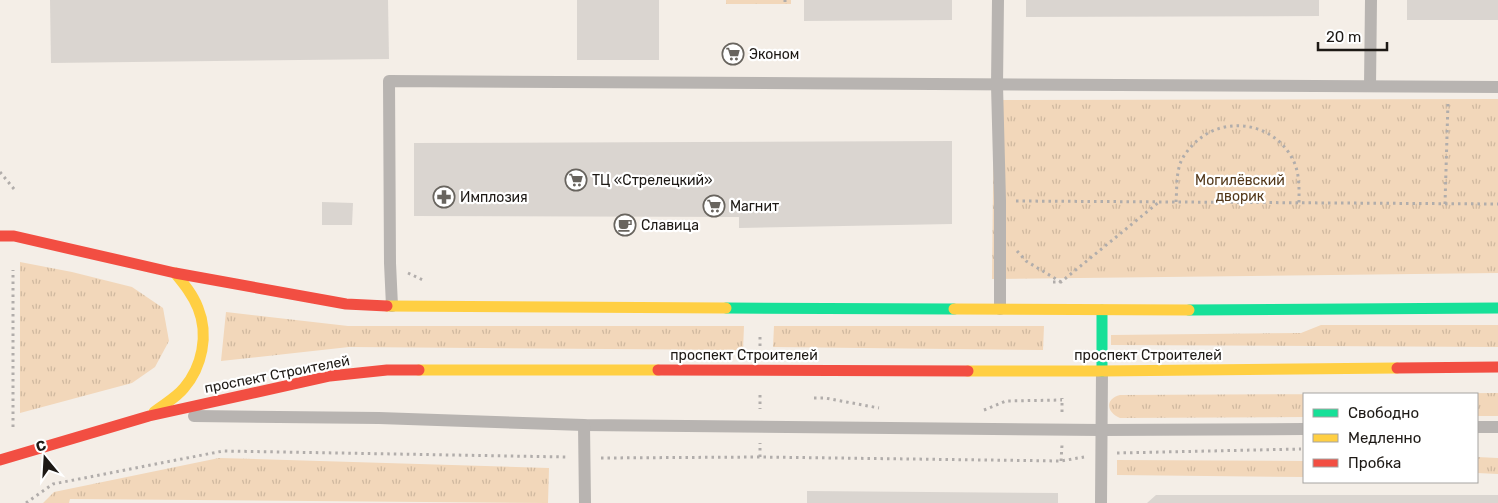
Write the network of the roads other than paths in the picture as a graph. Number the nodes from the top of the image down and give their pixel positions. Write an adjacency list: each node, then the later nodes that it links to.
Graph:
1 (998, 0): 3 (lane)
2 (1372, 0): 4 (lane)
3 (997, 84): 4 (lane); 10 (lane); 12 (lane)
4 (1370, 86): 5 (lane)
5 (1498, 87)
6 (0, 226): 8 (main road)
7 (0, 236): 8 (main road)
8 (14, 236): 9 (main road)
9 (175, 273): 10 (main road); 16 (main road)
10 (392, 306): 12 (main road)
11 (1498, 308): 13 (main road)
12 (1000, 309): 13 (main road)
13 (1102, 310): 15 (main road)
14 (1498, 367): 15 (main road, проспект Строителей)
15 (1102, 371): 16 (main road, проспект Строителей); 21 (lane)
16 (149, 416): 17 (lane); 22 (main road, проспект Строителей)
17 (584, 425): 21 (lane); 23 (lane)
18 (1498, 427): 19 (lane)
19 (1478, 428)
20 (1303, 429): 21 (lane)
21 (1101, 430): 24 (lane)
22 (0, 460)
23 (585, 503)
24 (1101, 503)

